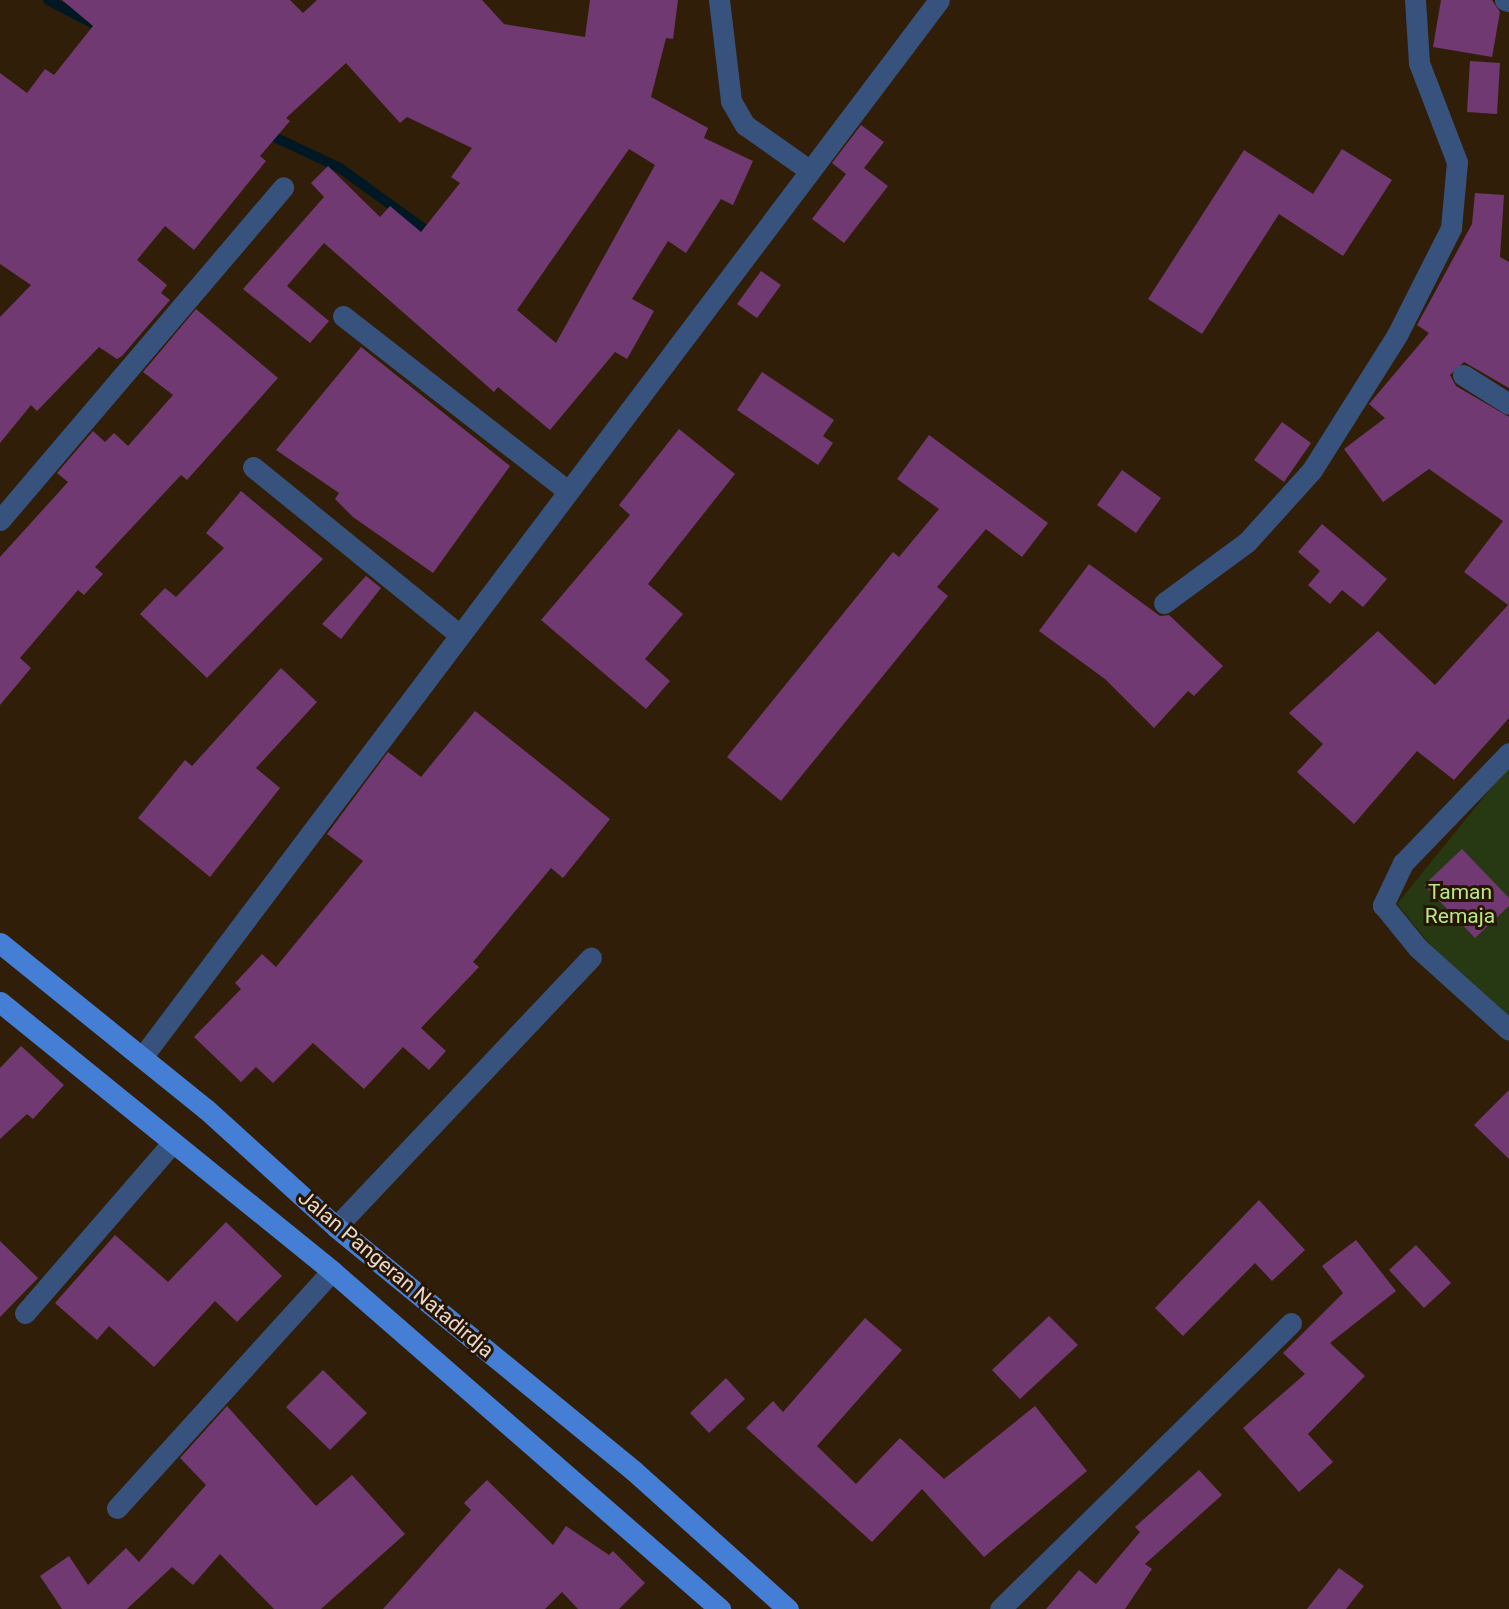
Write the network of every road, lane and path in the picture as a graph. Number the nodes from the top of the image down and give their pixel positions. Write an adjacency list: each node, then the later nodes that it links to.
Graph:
1 (719, 0): 4 (street)
2 (939, 0): 4 (street)
3 (1415, 0): 12 (street)
4 (809, 170): 10 (street)
5 (283, 187): 11 (street)
6 (343, 316): 10 (street)
7 (1463, 375): 8 (street)
8 (1509, 404)
9 (253, 467): 13 (street)
10 (568, 491): 13 (street)
11 (0, 520)
12 (1164, 603)
13 (460, 635): 19 (street)
14 (1509, 754): 18 (street)
15 (0, 943): 19 (main road, Jalan Pangeran Natadirdja)
16 (591, 957): 21 (street)
17 (0, 1002): 20 (main road, Jalan Pangeran Natadirdja)
18 (1509, 1030)
19 (142, 1056): 21 (main road, Jalan Pangeran Natadirdja)
20 (173, 1142): 22 (main road, Jalan Pangeran Natadirdja); 23 (street)
21 (336, 1227): 27 (main road, Jalan Pangeran Natadirdja)
22 (332, 1271): 25 (street); 26 (main road, Jalan Pangeran Natadirdja)
23 (25, 1313)
24 (1292, 1323): 28 (street)
25 (117, 1508)
26 (720, 1609)
27 (788, 1609)
28 (1000, 1609)

